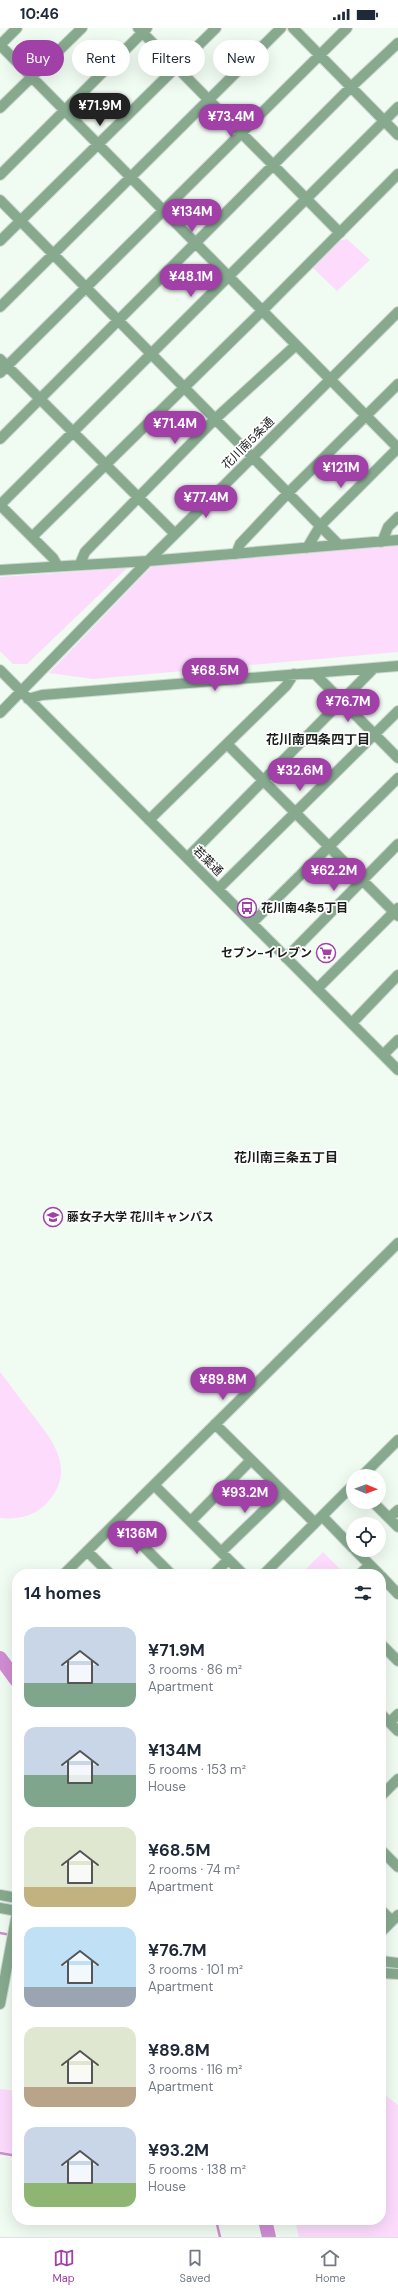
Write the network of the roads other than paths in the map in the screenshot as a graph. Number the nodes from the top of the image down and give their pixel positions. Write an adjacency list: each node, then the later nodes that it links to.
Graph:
1 (17, 28): 11 (street)
2 (82, 28): 15 (street)
3 (216, 28): 9 (street)
4 (281, 28): 17 (street)
5 (293, 28): 12 (street)
6 (347, 28): 12 (street)
7 (143, 30): 8 (street); 20 (street)
8 (152, 40)
9 (204, 40)
10 (398, 44): 16 (street)
11 (0, 45): 15 (street)
12 (319, 54): 16 (street); 22 (street)
13 (167, 76): 24 (street)
14 (185, 76): 17 (street)
15 (31, 77): 19 (street); 20 (street)
16 (351, 87): 21 (street); 25 (street)
17 (210, 100): 22 (street); 28 (street)
18 (398, 107): 21 (street)
19 (0, 108)
20 (64, 111): 24 (street); 27 (street)
21 (384, 120): 23 (street); 29 (street)
22 (243, 134): 25 (street); 31 (street)
23 (398, 135)
24 (98, 145): 28 (street); 32 (street)
25 (274, 166): 29 (street); 35 (street)
26 (398, 174): 33 (street)
27 (0, 175)
28 (130, 178): 31 (street); 36 (street)
29 (307, 199): 33 (street); 37 (street)
30 (0, 200): 32 (street)
31 (163, 211): 35 (street); 38 (street)
32 (20, 221): 34 (street); 36 (street)
33 (340, 233): 40 (street)
34 (0, 241)
35 (196, 244): 37 (street); 42 (street)
36 (53, 254): 38 (street); 39 (street)
37 (228, 277): 40 (street); 44 (street)
38 (86, 287): 42 (street); 45 (street)
39 (0, 307)
40 (262, 311): 43 (street); 48 (street)
41 (398, 312): 46 (street, 花川南5条通)
42 (118, 320): 44 (street); 49 (street)
43 (296, 345): 46 (street); 51 (street)
44 (151, 353): 48 (street); 52 (street)
45 (2, 366): 49 (street)
46 (330, 380): 50 (street); 55 (street, 花川南5条通)
47 (398, 384): 50 (street)
48 (184, 387): 51 (street); 56 (street)
49 (40, 399): 52 (street); 53 (street)
50 (365, 415): 54 (street); 57 (street)
51 (216, 419): 55 (street); 58 (street)
52 (73, 432): 56 (street); 59 (street)
53 (0, 439)
54 (398, 448): 61 (street)
55 (253, 457): 57 (street); 62 (street, 花川南5条通)
56 (106, 465): 58 (street); 63 (street)
57 (288, 493): 61 (street); 68 (street)
58 (138, 498): 62 (street); 70 (street)
59 (0, 505): 63 (street)
60 (398, 517): 65 (street)
61 (320, 526): 66 (street); 67 (street)
62 (175, 534): 69 (street, 花川南5条通)
63 (32, 537): 71 (street)
64 (398, 540): 65 (street)
65 (382, 542): 66 (street)
66 (339, 545): 67 (street)
67 (307, 548): 68 (street)
68 (236, 554): 69 (street)
69 (148, 561): 70 (street); 78 (street, 花川南5条通)
70 (80, 564): 71 (street)
71 (57, 565): 72 (street)
72 (0, 570)
73 (398, 666): 74 (street)
74 (374, 668): 76 (street); 79 (street)
75 (0, 670): 78 (street, 若葉通)
76 (314, 673): 77 (street); 79 (street)
77 (294, 674): 78 (street); 83 (street)
78 (25, 695): 81 (street, 花川南5条通); 88 (street, 若葉通)
79 (341, 701): 82 (street); 86 (street)
80 (398, 711): 82 (street)
81 (0, 713)
82 (374, 734): 84 (street); 87 (street)
83 (227, 744): 86 (street); 88 (street)
84 (398, 758)
85 (398, 778): 90 (street)
86 (262, 779): 87 (street); 91 (street)
87 (295, 812): 90 (street); 93 (street)
88 (149, 820): 91 (street, 若葉通)
89 (398, 844): 92 (street)
90 (330, 847): 92 (street); 95 (street)
91 (187, 858): 93 (street, 若葉通)
92 (362, 879): 94 (street); 96 (street)
93 (218, 889): 95 (street, 若葉通)
94 (397, 912): 98 (street)
95 (252, 923): 96 (street, 若葉通)
96 (286, 958): 98 (street, 若葉通)
97 (398, 975): 99 (street)
98 (317, 989): 99 (street, 若葉通)
99 (352, 1023): 101 (street, 若葉通)
100 (398, 1040): 101 (street)
101 (383, 1055): 102 (street, 若葉通)
102 (398, 1070)
103 (396, 1248): 104 (street)
104 (215, 1424): 106 (street); 108 (street)
105 (398, 1440): 107 (street)
106 (251, 1460): 109 (street); 116 (street)
107 (369, 1469)
108 (154, 1485): 115 (street); 116 (street)
109 (283, 1492): 114 (street); 120 (street)
110 (346, 1492): 114 (street)
111 (380, 1509): 113 (street)
112 (398, 1510): 113 (street)
113 (389, 1518): 117 (street)
114 (318, 1520): 118 (street); 128 (street)
115 (118, 1521): 119 (street); 125 (street)
116 (190, 1521): 120 (street)
117 (398, 1527)
118 (346, 1543)
119 (87, 1551): 123 (street); 124 (street)
120 (225, 1556): 126 (street); 127 (street)
121 (362, 1557): 122 (street)
122 (370, 1565): 129 (street); 130 (street)
123 (69, 1569)
124 (105, 1569)
125 (166, 1569)
126 (217, 1569)
127 (238, 1569)
128 (269, 1569)
129 (366, 1569)
130 (374, 1569)
131 (394, 1583): 132 (street)
132 (398, 1594)
133 (386, 1649): 134 (street)
134 (398, 1661)
135 (398, 1714): 137 (street)
136 (386, 1718): 137 (street)
137 (390, 1722): 138 (street)
138 (398, 1731)
139 (398, 1778): 140 (street)
140 (386, 1787)
141 (386, 1855): 142 (street)
142 (398, 1867)
143 (0, 1895): 144 (street)
144 (12, 1897)
145 (0, 1908): 146 (street)
146 (12, 1911)
147 (386, 1913): 148 (street)
148 (395, 1918): 149 (street)
149 (386, 1927)
150 (12, 1940): 155 (street)
151 (386, 1962): 152 (street)
152 (398, 1963)
153 (386, 1973): 154 (street)
154 (398, 1974)
155 (0, 2004)

